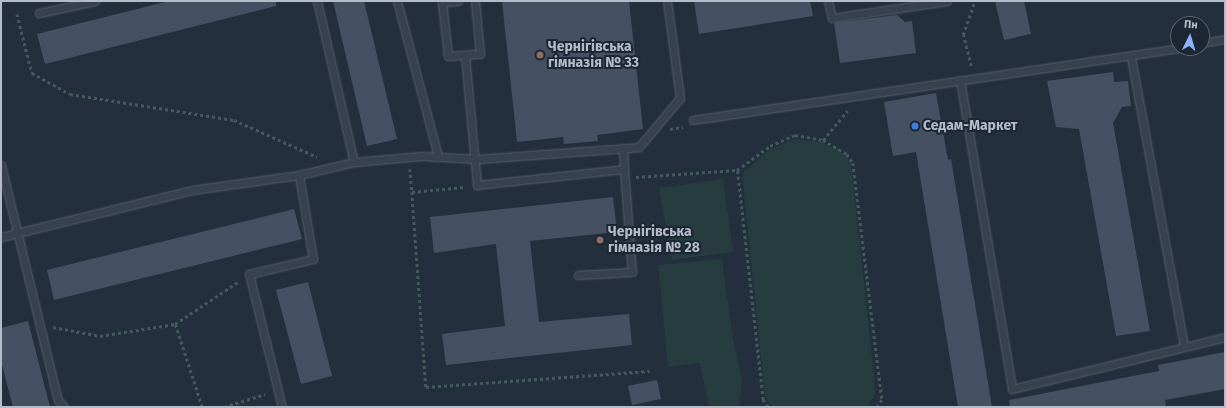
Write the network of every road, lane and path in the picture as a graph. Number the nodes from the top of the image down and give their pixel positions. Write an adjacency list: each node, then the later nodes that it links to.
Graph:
1 (95, 1): 12 (lane)
2 (317, 1): 28 (lane)
3 (397, 1): 25 (lane)
4 (435, 1): 11 (lane)
5 (458, 1): 11 (lane)
6 (475, 1): 17 (lane)
7 (667, 1): 24 (lane)
8 (828, 1): 9 (lane)
9 (947, 1)
10 (975, 1): 19 (path)
11 (443, 7): 17 (lane)
12 (39, 13)
13 (17, 14): 30 (path)
14 (1225, 39): 15 (lane)
15 (1210, 42)
16 (1170, 50): 18 (lane)
17 (465, 55): 27 (lane)
18 (1131, 57): 19 (lane); 44 (lane)
19 (973, 78): 20 (lane)
20 (960, 80): 22 (lane); 44 (lane)
21 (850, 106): 23 (path)
22 (693, 120)
23 (823, 140): 32 (path); 52 (path)
24 (623, 148): 27 (lane); 31 (lane)
25 (438, 156): 26 (lane); 27 (lane)
26 (408, 157): 28 (lane); 36 (path)
27 (476, 158): 35 (lane)
28 (354, 162): 30 (lane)
29 (1, 165): 37 (lane)
30 (338, 166): 33 (lane)
31 (624, 169): 34 (lane); 35 (lane)
32 (737, 170): 34 (path); 51 (path)
33 (299, 175): 37 (lane); 39 (lane)
34 (624, 178): 40 (lane)
35 (477, 186): 36 (path)
36 (412, 192): 45 (path)
37 (16, 233): 38 (lane); 41 (lane)
38 (1, 236)
39 (249, 274): 42 (path); 46 (lane)
40 (578, 275)
41 (39, 324): 42 (path); 47 (lane)
42 (174, 324): 48 (path)
43 (1225, 337): 44 (lane)
44 (1184, 345)
45 (649, 371)
46 (278, 390): 49 (path); 50 (lane)
47 (64, 407)
48 (202, 407)
49 (224, 407)
50 (282, 407)
51 (768, 407)
52 (878, 407)

